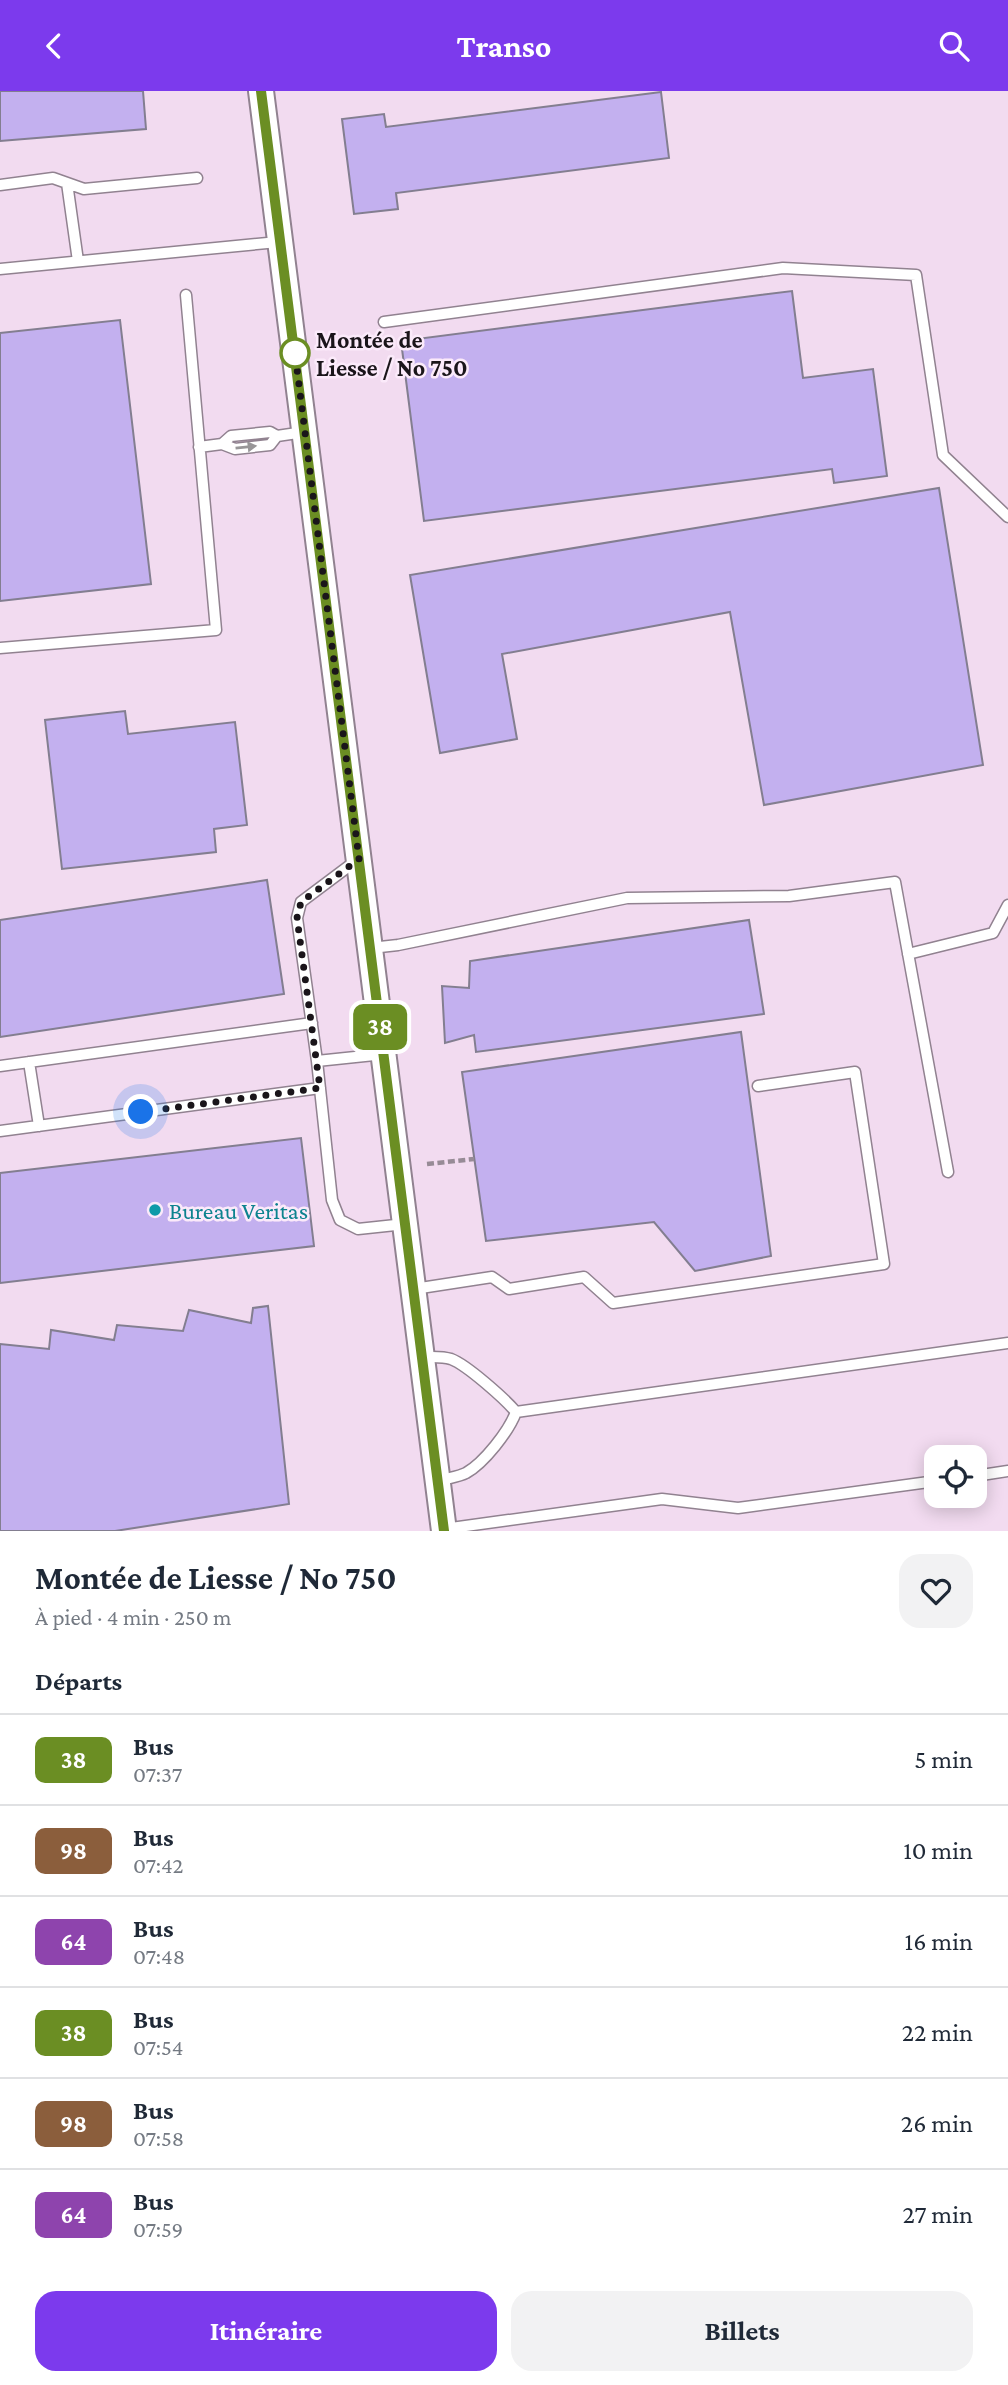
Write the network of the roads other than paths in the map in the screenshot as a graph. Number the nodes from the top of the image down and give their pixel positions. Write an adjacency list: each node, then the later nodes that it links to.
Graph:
1 (261, 91): 5 (street)
2 (197, 179): 3 (lane)
3 (67, 183): 4 (lane); 6 (lane)
4 (0, 184)
5 (280, 241): 6 (lane); 10 (street)
6 (78, 261): 7 (lane)
7 (0, 269)
8 (186, 295): 11 (lane)
9 (384, 322): 12 (lane)
10 (304, 432): 11 (lane); 14 (street)
11 (199, 447): 13 (lane)
12 (1008, 517)
13 (0, 648)
14 (359, 859): 16 (street); 18 (lane)
15 (1008, 905): 17 (lane)
16 (370, 948): 17 (lane); 19 (street)
17 (908, 954): 27 (lane)
18 (312, 1023): 20 (lane); 21 (lane)
19 (384, 1054): 20 (lane); 28 (street)
20 (317, 1061): 24 (lane)
21 (29, 1062): 22 (lane); 25 (lane)
22 (0, 1066)
23 (758, 1086): 29 (lane)
24 (320, 1088): 25 (lane); 28 (lane)
25 (38, 1126): 26 (lane)
26 (0, 1131)
27 (948, 1172)
28 (405, 1224): 29 (street)
29 (413, 1289): 31 (street)
30 (1008, 1343): 32 (lane)
31 (423, 1357): 32 (lane); 35 (street)
32 (516, 1412): 35 (lane)
33 (1008, 1471): 34 (lane)
34 (987, 1474)
35 (438, 1481): 37 (street)
36 (924, 1483): 37 (lane)
37 (444, 1530)

